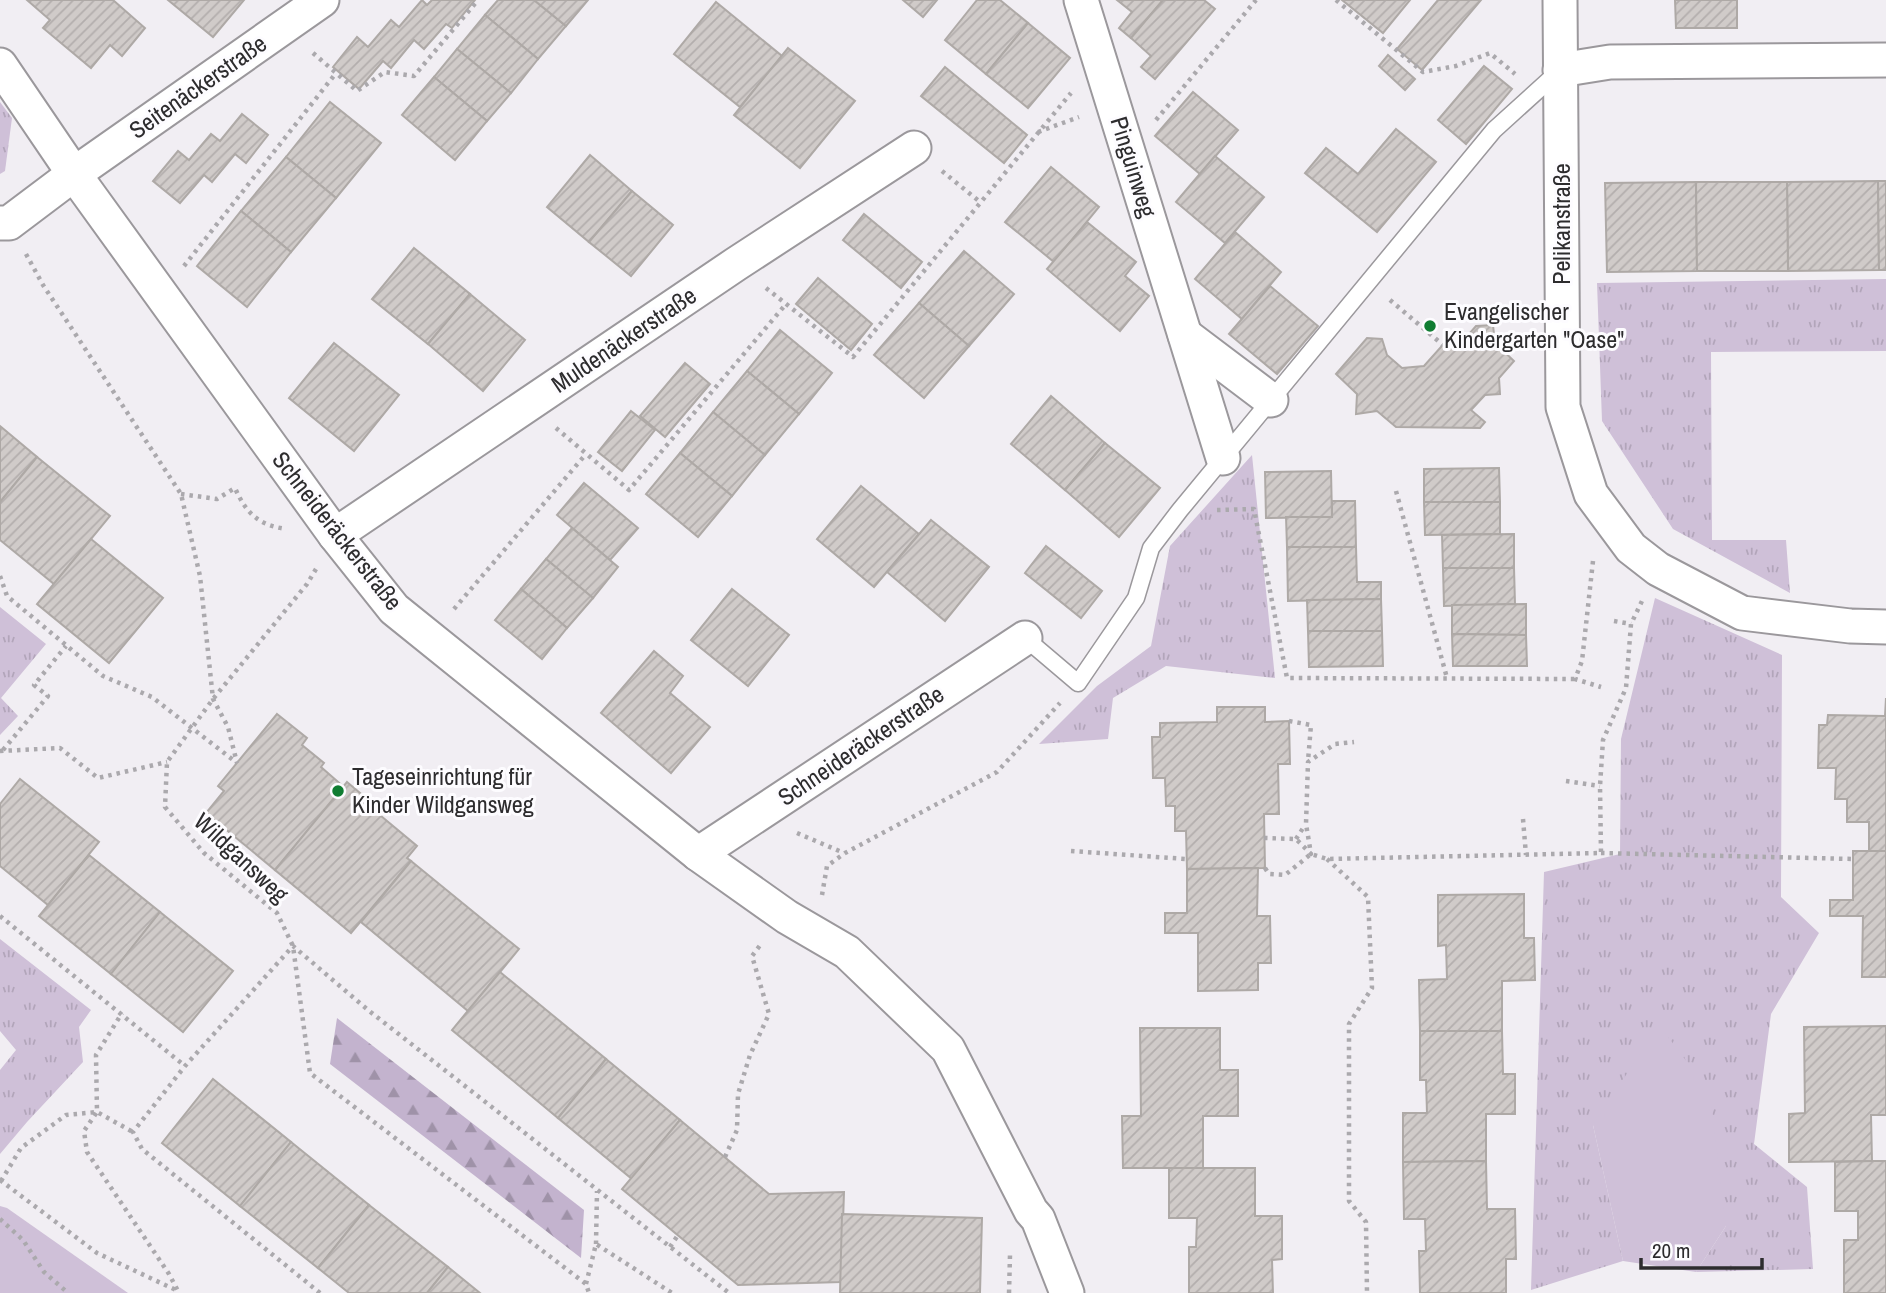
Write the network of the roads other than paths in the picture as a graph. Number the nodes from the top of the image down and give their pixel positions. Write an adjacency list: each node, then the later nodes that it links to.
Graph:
1 (322, 0): 8 (street, Seitenäckerstraße)
2 (1081, 0): 10 (street, Pinguinweg)
3 (1560, 0): 6 (street, Pelikanstraße)
4 (1886, 60): 6 (street)
5 (0, 65): 8 (street, Schneideräckerstraße)
6 (1560, 70): 11 (lane); 14 (street, Pelikanstraße)
7 (914, 148): 13 (street, Muldenäckerstraße)
8 (74, 174): 9 (street); 13 (street, Schneideräckerstraße)
9 (4, 223)
10 (1185, 335): 11 (street); 12 (street, Pinguinweg)
11 (1271, 400): 12 (lane)
12 (1223, 458): 15 (lane)
13 (335, 535): 16 (street, Schneideräckerstraße)
14 (1886, 627)
15 (1025, 638): 16 (street, Schneideräckerstraße)
16 (698, 854): 17 (street, Schneideräckerstraße)
17 (1067, 1293)

